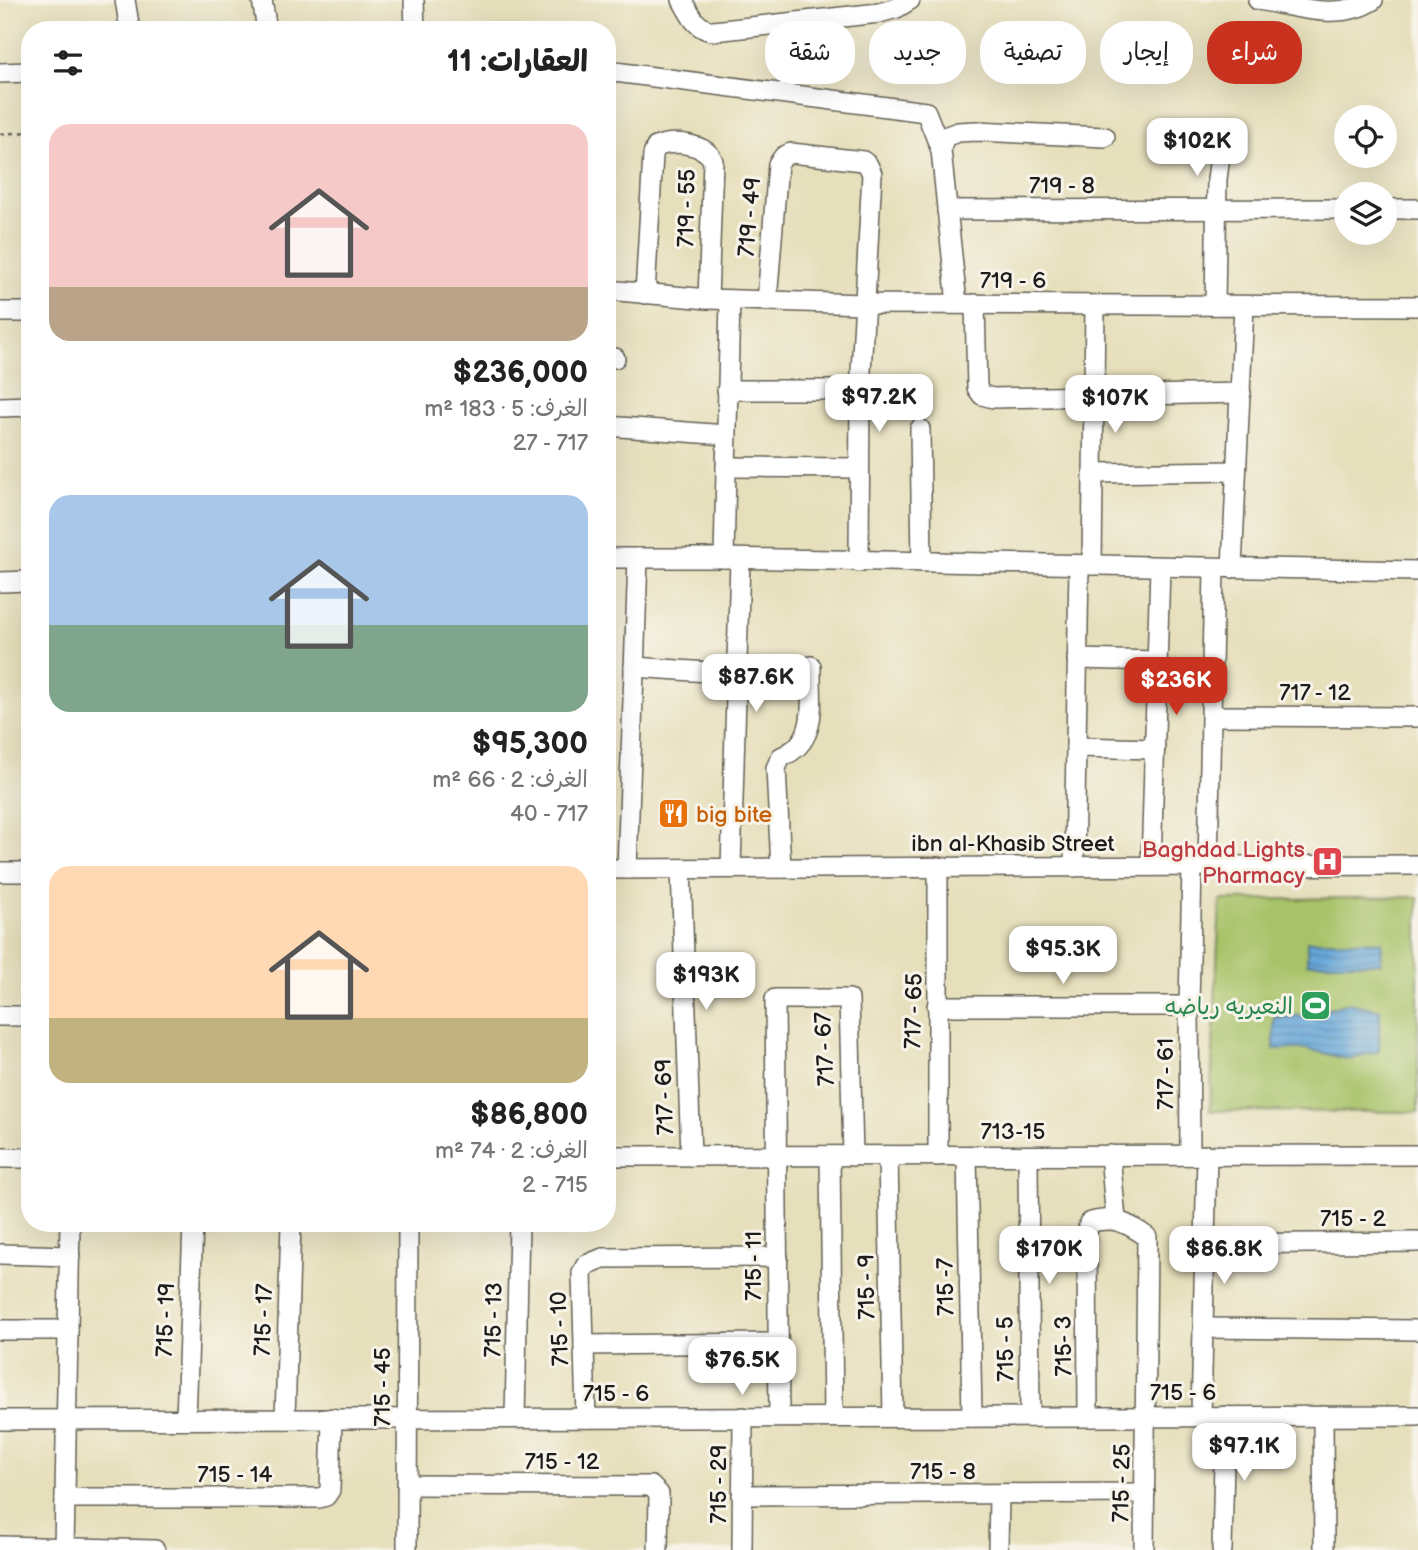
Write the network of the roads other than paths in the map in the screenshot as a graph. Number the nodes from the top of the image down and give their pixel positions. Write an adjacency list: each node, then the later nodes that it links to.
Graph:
1 (125, 0): 8 (street)
2 (262, 0): 9 (street)
3 (681, 0): 4 (street)
4 (910, 0)
5 (1258, 0): 6 (street)
6 (1373, 0)
7 (416, 1): 10 (street)
8 (128, 21)
9 (266, 21)
10 (415, 21)
11 (21, 72): 13 (street)
12 (616, 72): 16 (street)
13 (0, 73)
14 (1105, 137): 16 (street)
15 (1221, 149): 17 (street)
16 (941, 150): 21 (street)
17 (1217, 209): 18 (street, 719 - 8); 21 (street, 719 - 8); 30 (street)
18 (1334, 209)
19 (1397, 209): 20 (street)
20 (1418, 209)
21 (947, 210): 28 (street)
22 (616, 291): 23 (street, 719 - 6)
23 (645, 294): 24 (street, 719 - 6); 24 (street, 719 - 55)
24 (708, 299): 25 (street, 719 - 6)
25 (730, 300): 26 (street, 719 - 6); 35 (street)
26 (767, 301): 27 (street, 719 - 6); 27 (street, 719 - 49)
27 (864, 304): 28 (street, 719 - 6); 36 (street)
28 (966, 304): 29 (street, 719 - 6); 38 (street)
29 (1095, 305): 30 (street, 719 - 6); 38 (street)
30 (1215, 305): 31 (street, 719 - 6)
31 (1244, 306): 32 (street, 719 - 6); 37 (street, 717 - 61)
32 (1418, 306)
33 (0, 312): 34 (street)
34 (21, 312)
35 (727, 390): 36 (street); 43 (street)
36 (859, 390): 45 (street)
37 (1241, 393): 38 (street); 46 (street, 717 - 61)
38 (1096, 395): 47 (street)
39 (21, 406): 40 (street)
40 (0, 407)
41 (616, 427): 43 (street)
42 (920, 429): 52 (street)
43 (726, 435): 44 (street)
44 (726, 467): 45 (street); 50 (street)
45 (859, 468): 51 (street)
46 (1236, 471): 47 (street); 55 (street, 717 - 61)
47 (1094, 472): 53 (street)
48 (616, 558): 49 (street)
49 (638, 558): 50 (street); 62 (street)
50 (732, 559): 51 (street); 63 (street)
51 (859, 562): 52 (street)
52 (922, 562): 53 (street)
53 (1086, 565): 54 (street); 59 (street)
54 (1160, 567): 55 (street); 60 (street)
55 (1223, 568): 56 (street); 64 (street, 717 - 61)
56 (1418, 571)
57 (21, 581): 58 (street)
58 (0, 582)
59 (1077, 659): 60 (street); 66 (street)
60 (1157, 661): 67 (street)
61 (811, 666): 74 (street)
62 (634, 667): 63 (street); 75 (street)
63 (737, 674): 73 (street)
64 (1212, 716): 65 (street, 717 - 12); 70 (street, 717 - 61)
65 (1418, 717)
66 (1076, 747): 67 (street); 72 (street)
67 (1155, 749): 69 (street)
68 (1418, 865): 70 (street, ibn al-Khasib Street)
69 (1151, 866): 70 (street, ibn al-Khasib Street); 72 (street, ibn al-Khasib Street)
70 (1200, 866): 80 (street, 717 - 61)
71 (938, 867): 72 (street, ibn al-Khasib Street); 74 (street, ibn al-Khasib Street); 79 (street, 717 - 65)
72 (1074, 867)
73 (731, 868): 74 (street, ibn al-Khasib Street); 76 (street, ibn al-Khasib Street)
74 (781, 868)
75 (617, 869): 76 (street, ibn al-Khasib Street)
76 (681, 869): 87 (street, 717 - 69)
77 (0, 872): 78 (street)
78 (21, 872)
79 (937, 1006): 80 (street); 92 (street, 717 - 65)
80 (1189, 1006): 84 (street, 717 - 61)
81 (0, 1016): 82 (street)
82 (21, 1016)
83 (1110, 1155): 84 (street, 713-15); 94 (street, 713-15); 97 (street)
84 (1198, 1155): 85 (street, 713-15); 104 (street)
85 (1418, 1155)
86 (616, 1156): 87 (street, 713-15)
87 (691, 1156): 88 (street, 713-15)
88 (777, 1156): 89 (street, 713-15); 90 (street, 717 - 67); 107 (street, 715 - 11)
89 (830, 1156): 90 (street, 713-15); 122 (street)
90 (853, 1156): 91 (street, 713-15)
91 (888, 1156): 92 (street, 713-15); 123 (street, 715 - 9)
92 (937, 1156): 93 (street, 713-15)
93 (967, 1156): 94 (street, 713-15); 124 (street, 715 -7)
94 (1028, 1156): 125 (street, 715 - 5)
95 (0, 1158): 96 (street)
96 (21, 1158)
97 (1116, 1219): 114 (street, 715- 3); 115 (street, 715 - 25)
98 (70, 1232): 106 (street)
99 (193, 1232): 130 (street, 715 - 19)
100 (291, 1232): 131 (street, 715 - 17)
101 (408, 1232): 126 (street, 715 - 45)
102 (519, 1232): 127 (street, 715 - 13)
103 (1418, 1242): 104 (street, 715 - 2)
104 (1205, 1244): 108 (street)
105 (0, 1254): 106 (street)
106 (70, 1256): 110 (street)
107 (778, 1257): 112 (street, 715 - 11); 113 (street, 715 - 10)
108 (1203, 1328): 111 (street); 116 (street)
109 (0, 1330): 110 (street)
110 (68, 1330): 129 (street)
111 (1418, 1330)
112 (778, 1343): 113 (street); 121 (street, 715 - 11)
113 (584, 1345): 128 (street, 715 - 10)
114 (1088, 1416): 115 (street, 715 - 6); 125 (street, 715 - 6)
115 (1146, 1416): 116 (street, 715 - 6); 135 (street, 715 - 25)
116 (1201, 1416): 117 (street, 715 - 6)
117 (1225, 1416): 118 (street, 715 - 6); 147 (street)
118 (1323, 1416): 119 (street, 715 - 6); 148 (street)
119 (1418, 1416)
120 (743, 1417): 121 (street, 715 - 6); 128 (street, 715 - 6); 136 (street, 715 - 29)
121 (779, 1417): 122 (street, 715 - 6)
122 (832, 1417): 123 (street, 715 - 6)
123 (893, 1417): 124 (street, 715 - 6)
124 (972, 1417): 125 (street, 715 - 6)
125 (1030, 1417)
126 (407, 1418): 127 (street, 715 - 6); 132 (street, 715 - 6); 134 (street, 715 - 45)
127 (515, 1418): 128 (street, 715 - 6)
128 (586, 1418)
129 (67, 1419): 130 (street, 715 - 6); 133 (street, 715 - 6); 138 (street)
130 (186, 1419): 131 (street, 715 - 6)
131 (285, 1419): 132 (street, 715 - 6)
132 (332, 1419): 138 (street, 715 - 14)
133 (0, 1420)
134 (407, 1485): 142 (street, 715 - 45); 143 (street, 715 - 12)
135 (1144, 1493): 137 (street, 715 - 8); 146 (street, 715 - 25)
136 (742, 1495): 137 (street, 715 - 8); 144 (street, 715 - 29)
137 (999, 1495): 145 (street)
138 (65, 1498): 140 (street)
139 (0, 1546): 140 (street)
140 (64, 1549): 141 (street)
141 (155, 1550)
142 (407, 1550)
143 (658, 1550)
144 (742, 1550)
145 (998, 1550)
146 (1144, 1550)
147 (1222, 1550)
148 (1324, 1550)

